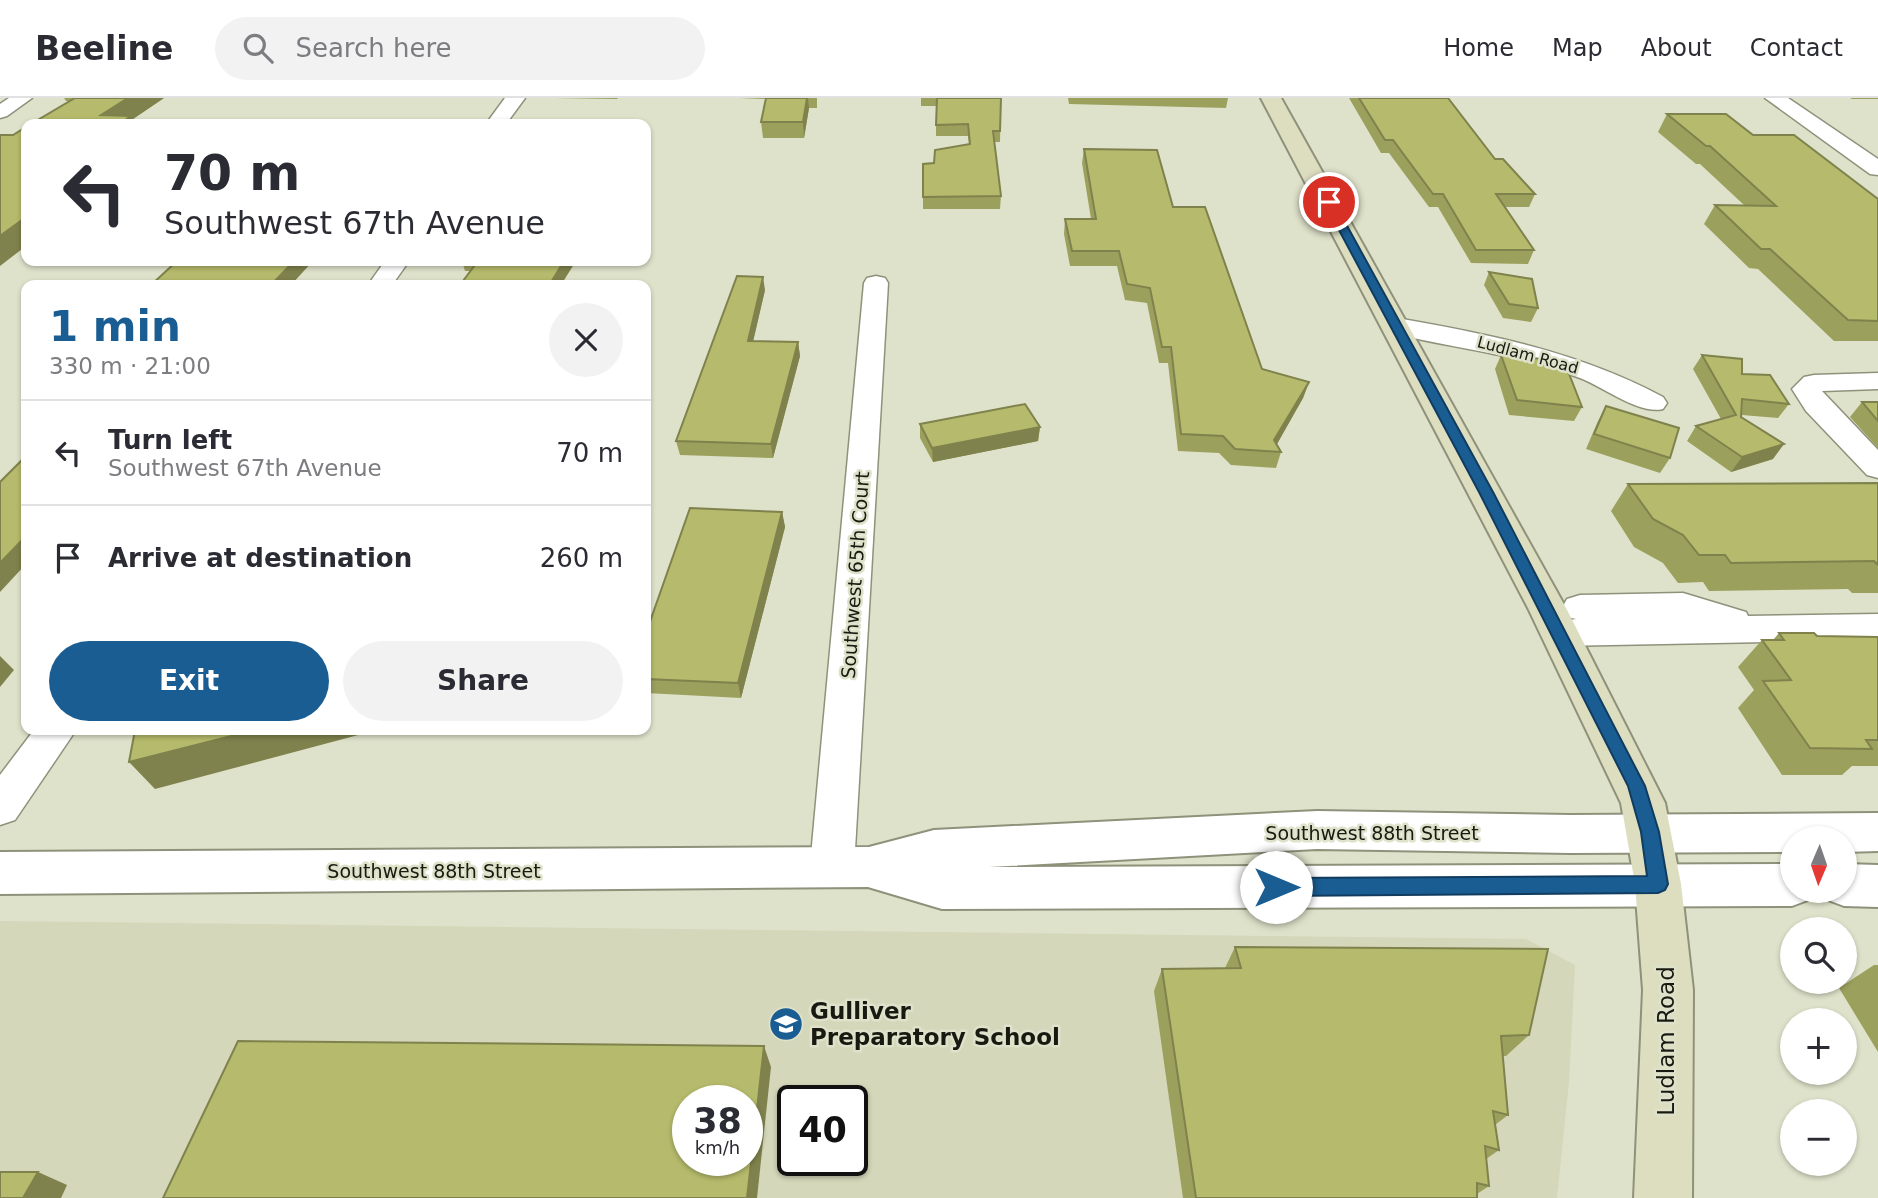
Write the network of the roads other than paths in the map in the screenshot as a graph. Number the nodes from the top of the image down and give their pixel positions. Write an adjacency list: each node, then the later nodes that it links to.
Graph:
1 (22, 98): 5 (street)
2 (514, 98): 6 (street)
3 (1271, 98): 9 (main road, Ludlam Road)
4 (1775, 98): 7 (street)
5 (0, 112)
6 (499, 119)
7 (1878, 169)
8 (877, 283): 20 (street, Southwest 65th Court)
9 (1396, 326): 12 (street, Ludlam Road); 14 (main road, Ludlam Road)
10 (1878, 381): 11 (street)
11 (1806, 389): 13 (street)
12 (1653, 403)
13 (1878, 468)
14 (1553, 621): 15 (street); 18 (main road, Ludlam Road)
15 (1878, 627)
16 (52, 735): 17 (street)
17 (0, 807)
18 (1650, 832): 19 (street, Southwest 88th Street); 20 (street, Southwest 88th Street); 22 (main road, Ludlam Road)
19 (1878, 832)
20 (850, 867): 21 (street, Southwest 88th Street); 22 (street, Southwest 88th Street)
21 (0, 873)
22 (1658, 884): 23 (street, Southwest 88th Street); 26 (main road, Ludlam Road)
23 (1780, 885)
24 (1857, 885): 25 (street)
25 (1878, 886)
26 (1663, 1198)

